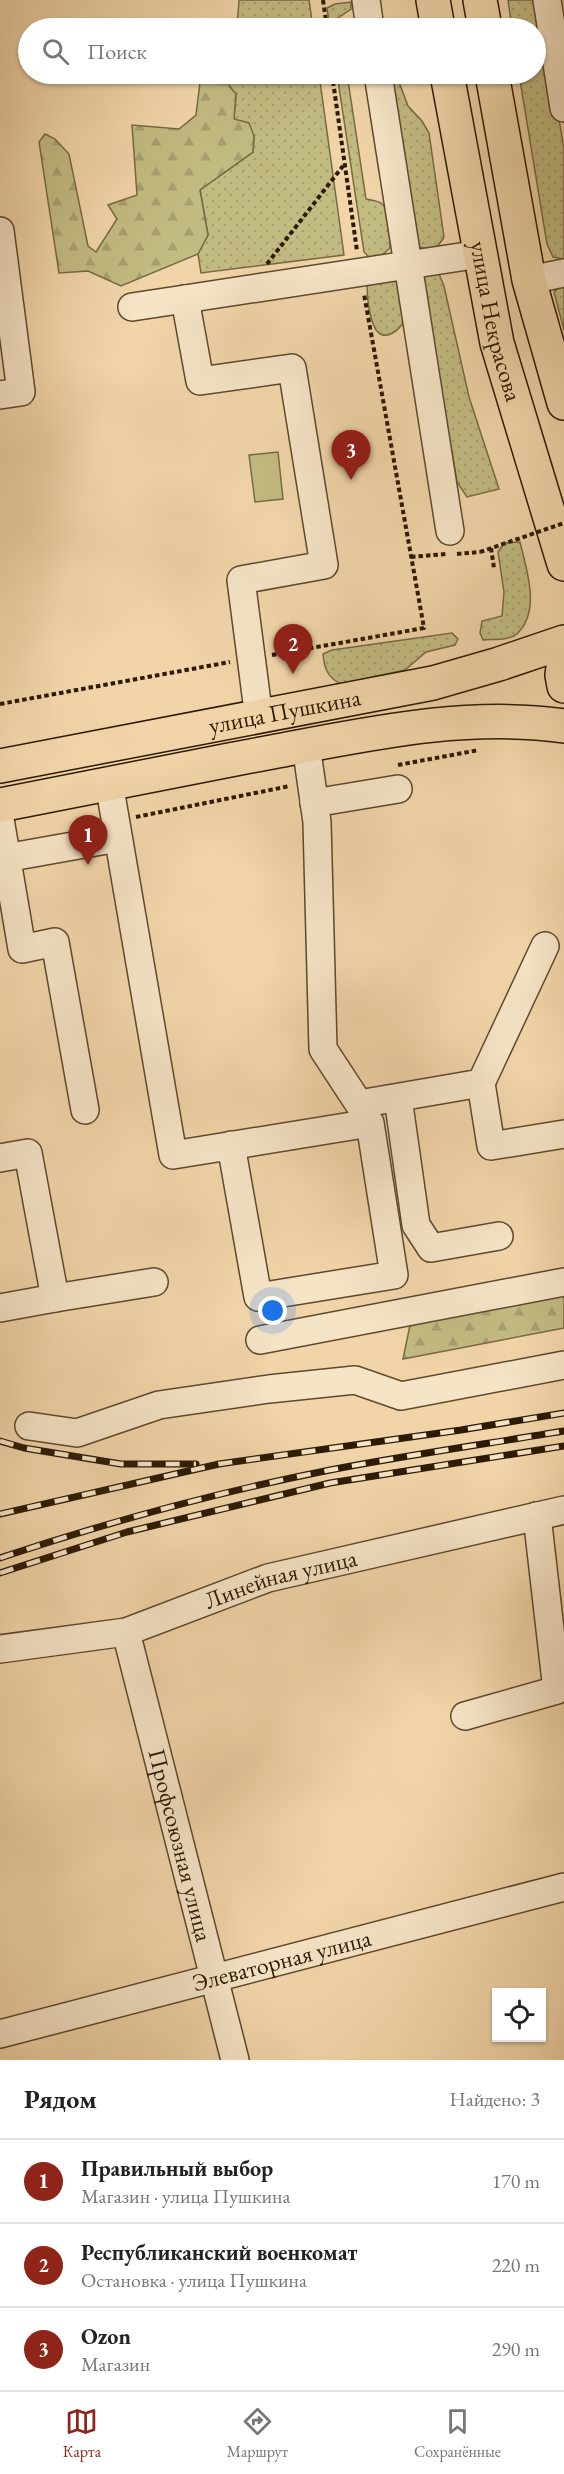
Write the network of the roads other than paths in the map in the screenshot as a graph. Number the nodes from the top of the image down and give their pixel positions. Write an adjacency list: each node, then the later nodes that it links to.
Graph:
1 (366, 0): 5 (street)
2 (433, 0): 6 (main road)
3 (480, 0): 7 (main road)
4 (547, 0): 11 (street)
5 (369, 18)
6 (436, 18)
7 (483, 18)
8 (380, 84): 14 (street)
9 (449, 84): 13 (main road, улица Некрасова)
10 (494, 84): 16 (main road, улица Некрасова)
11 (564, 108)
12 (0, 231): 19 (street)
13 (480, 254): 14 (street); 22 (main road, улица Некрасова)
14 (409, 265): 17 (street); 21 (street)
15 (564, 273): 16 (street)
16 (529, 280): 20 (main road, улица Некрасова)
17 (186, 298): 18 (street); 26 (street)
18 (132, 308)
19 (0, 395)
20 (564, 403)
21 (450, 531)
22 (564, 564)
23 (564, 642): 26 (main road, улица Пушкина)
24 (564, 660): 25 (main road)
25 (564, 686)
26 (259, 718): 29 (main road, улица Пушкина)
27 (564, 726): 28 (main road, улица Пушкина)
28 (306, 746): 31 (main road, улица Пушкина); 32 (street)
29 (1, 763)
30 (393, 778): 32 (street)
31 (109, 783): 33 (main road, улица Пушкина); 35 (street)
32 (313, 792): 39 (street)
33 (0, 805)
34 (0, 819): 36 (street)
35 (116, 830): 36 (street); 42 (street)
36 (3, 858): 40 (street)
37 (545, 946): 38 (street)
38 (481, 1083): 39 (street); 41 (street)
39 (398, 1098): 44 (street)
40 (85, 1110)
41 (564, 1134)
42 (231, 1145): 42 (street)
43 (0, 1158): 47 (street)
44 (499, 1236)
45 (154, 1282): 47 (street)
46 (564, 1282): 49 (street)
47 (55, 1298): 48 (street)
48 (0, 1308)
49 (260, 1340)
50 (564, 1365): 51 (street)
51 (30, 1426)
52 (564, 1510): 53 (street, Линейная улица)
53 (537, 1516): 54 (street, Линейная улица); 56 (street)
54 (126, 1632): 55 (street, Линейная улица); 58 (street, Профсоюзная улица)
55 (0, 1649)
56 (465, 1716)
57 (564, 1887): 58 (street, Элеваторная улица)
58 (214, 1979): 59 (street, Элеваторная улица); 60 (street, Профсоюзная улица)
59 (0, 2034)
60 (235, 2060)

